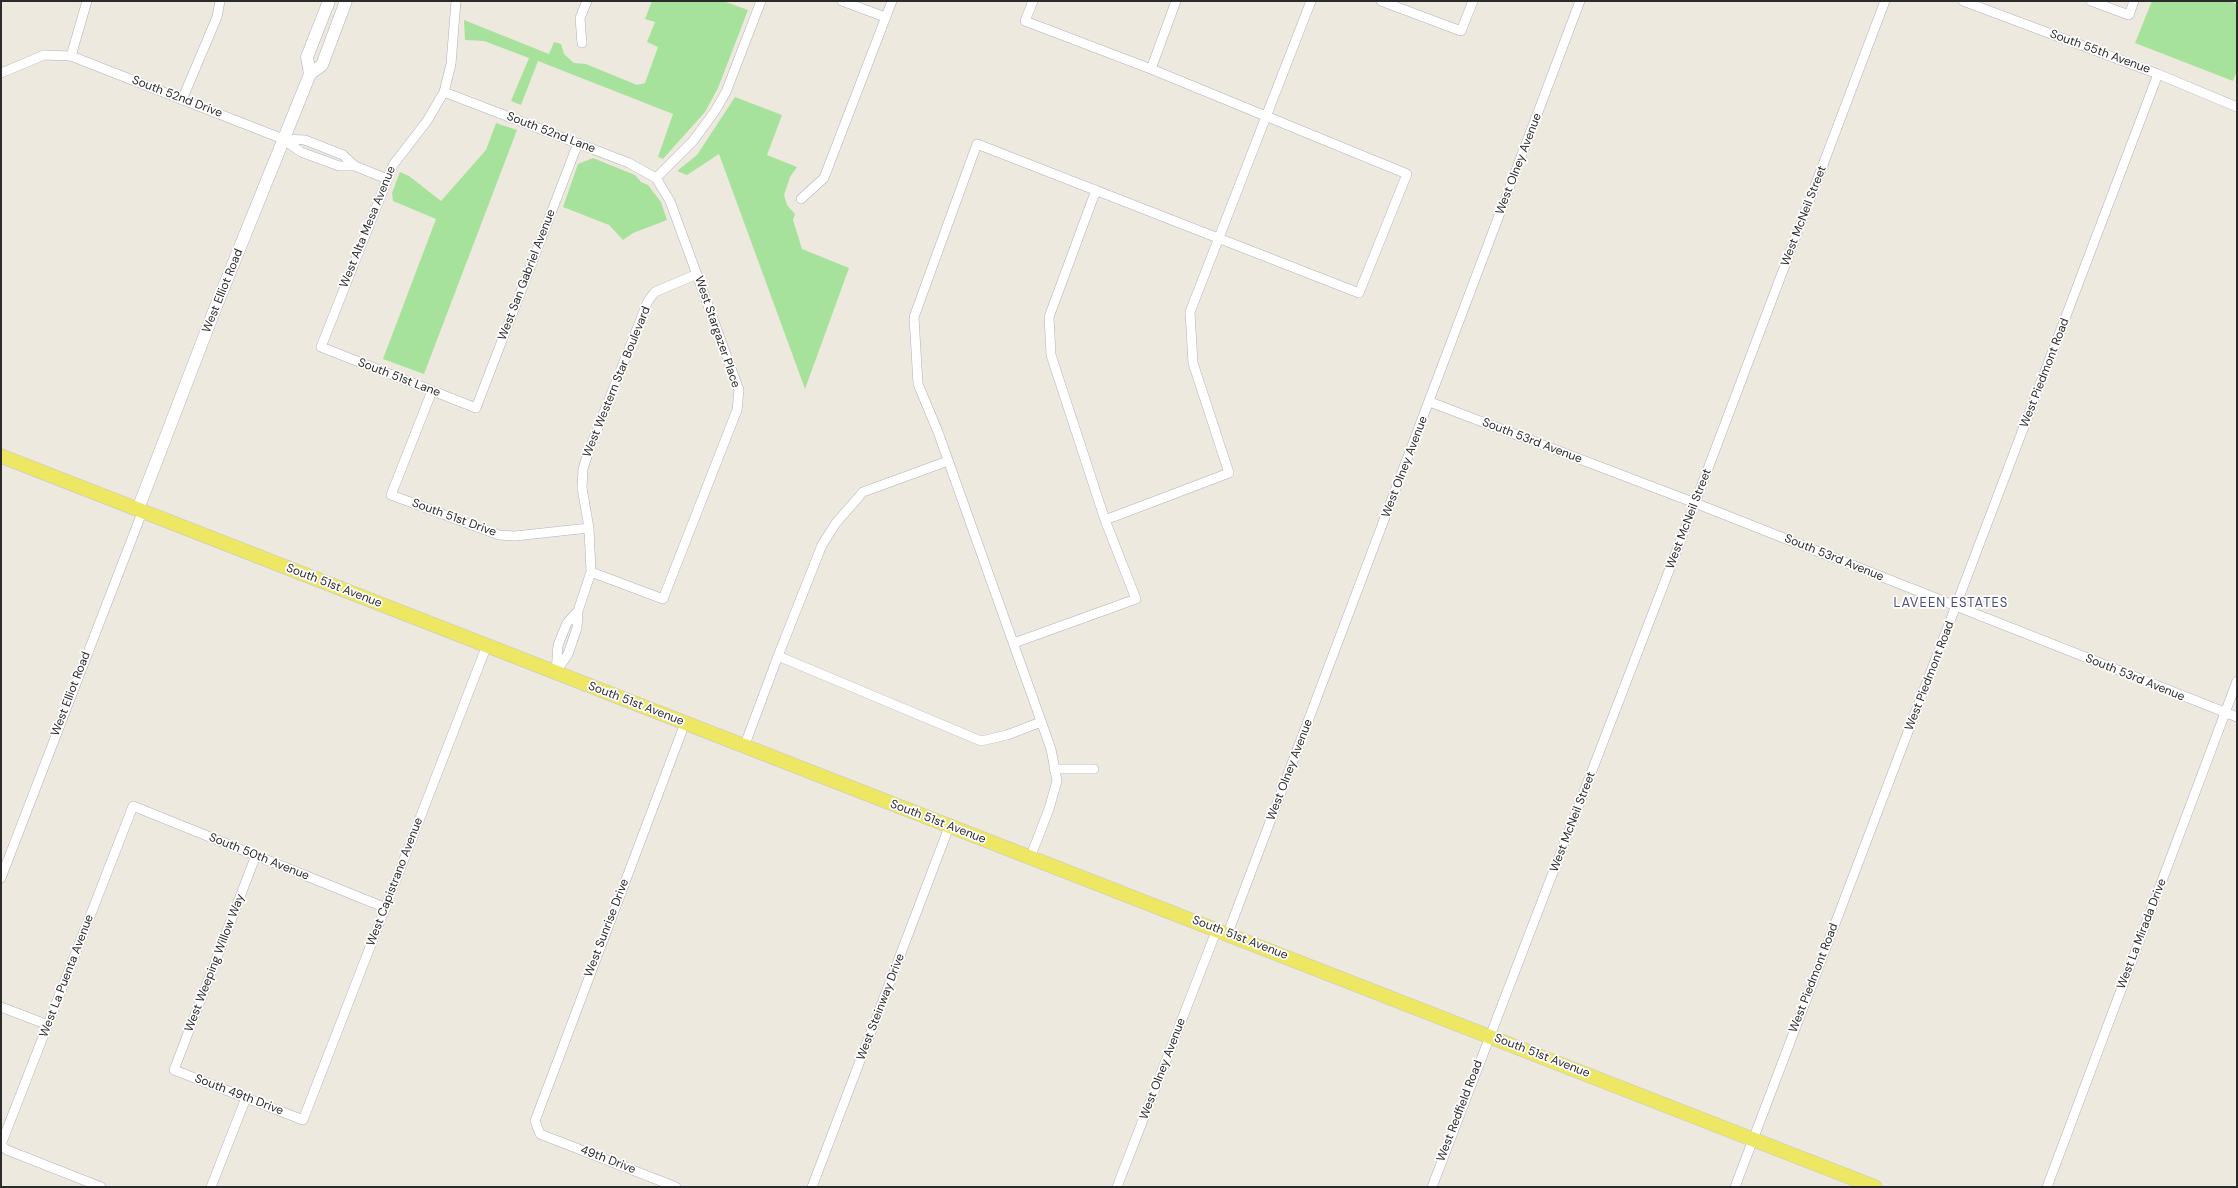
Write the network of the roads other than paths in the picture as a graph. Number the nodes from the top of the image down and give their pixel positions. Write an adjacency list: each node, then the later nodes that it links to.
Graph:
1 (87, 1): 22 (street)
2 (220, 1): 28 (street)
3 (329, 1): 25 (main road, West Elliot Road)
4 (346, 1): 25 (main road, West Elliot Road)
5 (456, 1): 27 (street, West Alta Mesa Avenue)
6 (587, 1): 21 (street)
7 (761, 1): 33 (street)
8 (842, 1): 20 (street)
9 (892, 1): 20 (street)
10 (1033, 1): 23 (street)
11 (1176, 1): 23 (street)
12 (1311, 1): 30 (street)
13 (1381, 1): 14 (street)
14 (1473, 1)
15 (1580, 1): 41 (street, West Olney Avenue)
16 (1885, 1): 45 (street, West McNeil Street)
17 (1963, 1): 26 (street, South 55th Avenue)
18 (2091, 1): 19 (street)
19 (2134, 1)
20 (885, 17): 36 (street)
21 (582, 43)
22 (71, 56): 24 (street, South 52nd Drive); 28 (street, South 52nd Drive)
23 (1151, 68): 30 (street)
24 (1, 73)
25 (310, 74): 31 (main road, West Elliot Road)
26 (2158, 74): 29 (street, South 55th Avenue); 50 (street, West Piedmont Road)
27 (444, 92): 32 (street, South 52nd Lane); 34 (street, West Alta Mesa Avenue)
28 (182, 100): 31 (street, South 52nd Drive)
29 (2237, 107)
30 (1265, 115): 37 (street); 37 (street)
31 (284, 138): 34 (street, South 52nd Drive); 46 (main road, West Elliot Road)
32 (578, 143): 33 (street, South 52nd Lane); 42 (street, West San Gabriel Avenue)
33 (656, 178): 38 (street, West Stargazer Place)
34 (387, 179): 39 (street, West Alta Mesa Avenue)
35 (1096, 190): 37 (street); 44 (street); 47 (street)
36 (801, 198)
37 (1219, 238): 47 (street)
38 (697, 274): 48 (street, West Western Star Boulevard); 49 (street, West Stargazer Place)
39 (321, 347): 40 (street, South 51st Lane)
40 (432, 391): 42 (street, South 51st Lane); 48 (street, South 51st Drive)
41 (1430, 402): 45 (street, South 53rd Avenue); 69 (street, West Olney Avenue)
42 (476, 408)
43 (1, 456): 46 (main road, South 51st Avenue)
44 (948, 461): 51 (street); 53 (street)
45 (1695, 504): 50 (street, South 53rd Avenue); 72 (street, West McNeil Street)
46 (140, 509): 52 (main road, South 51st Avenue); 67 (street, West Elliot Road)
47 (1105, 520): 51 (street)
48 (589, 528): 49 (street, West Western Star Boulevard)
49 (591, 572): 54 (street, West Western Star Boulevard)
50 (1956, 606): 56 (street, South 53rd Avenue); 77 (street, West Piedmont Road)
51 (1014, 643): 58 (street)
52 (487, 645): 54 (main road, South 51st Avenue); 68 (street, West Capistrano Avenue)
53 (778, 656): 58 (street); 60 (street)
54 (556, 672): 59 (main road, South 51st Avenue)
55 (2237, 681): 56 (street, West La Mirada Drive)
56 (2225, 713): 57 (street, South 53rd Avenue); 86 (street, West La Mirada Drive)
57 (2237, 717)
58 (1041, 722): 61 (street)
59 (685, 723): 60 (main road, South 51st Avenue); 76 (street, West Sunrise Drive)
60 (744, 746): 64 (main road, South 51st Avenue)
61 (1054, 769): 62 (street); 66 (street)
62 (1094, 769)
63 (133, 806): 65 (street, South 50th Avenue); 71 (street, West La Puenta Avenue)
64 (949, 827): 66 (main road, South 51st Avenue); 81 (street, West Steinway Drive)
65 (256, 855): 68 (street, South 50th Avenue); 73 (street, West Weeping Willow Way)
66 (1030, 858): 69 (main road, South 51st Avenue)
67 (1, 878)
68 (386, 908): 75 (street, West Capistrano Avenue)
69 (1223, 931): 72 (main road, South 51st Avenue); 82 (street, West Olney Avenue)
70 (1, 1008): 71 (street)
71 (48, 1025): 78 (street, West La Puenta Avenue)
72 (1489, 1036): 77 (main road, South 51st Avenue); 83 (street, West Redfield Road)
73 (174, 1070): 74 (street, South 49th Drive)
74 (246, 1098): 75 (street, South 49th Drive); 79 (street)
75 (303, 1120)
76 (540, 1134): 80 (street, 49th Drive)
77 (1753, 1138): 84 (street, West Piedmont Road); 85 (main road, South 51st Avenue)
78 (101, 1187)
79 (211, 1187)
80 (676, 1187)
81 (812, 1187)
82 (1117, 1187)
83 (1432, 1187)
84 (1735, 1187)
85 (1875, 1187)
86 (2047, 1187)

